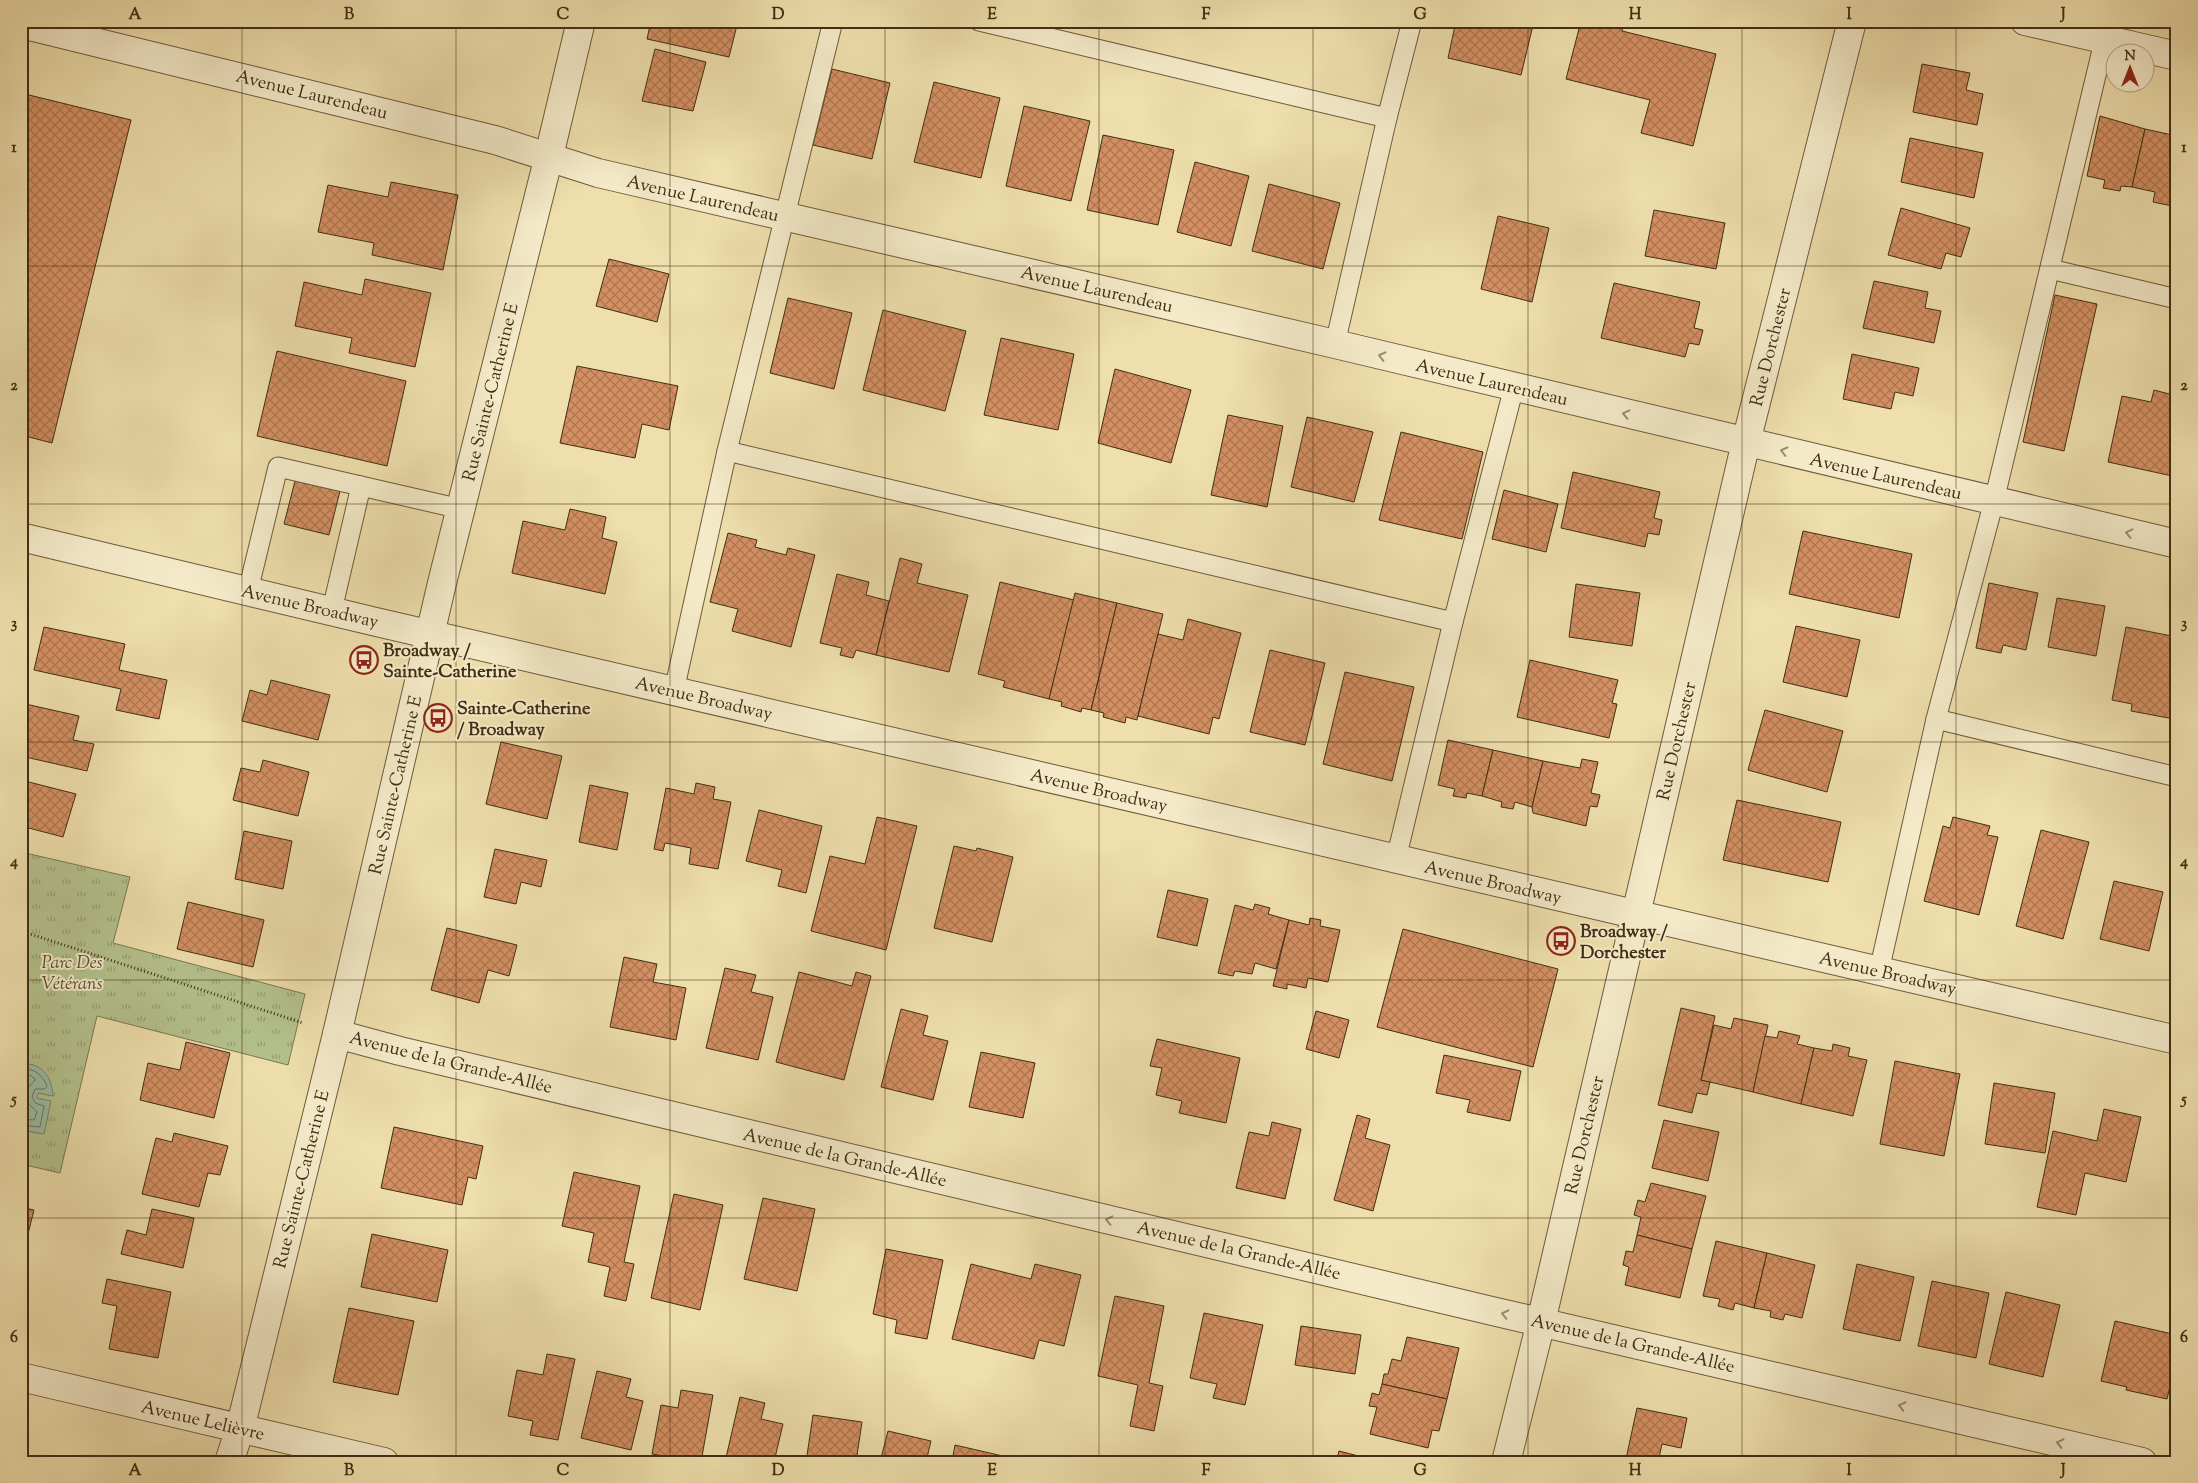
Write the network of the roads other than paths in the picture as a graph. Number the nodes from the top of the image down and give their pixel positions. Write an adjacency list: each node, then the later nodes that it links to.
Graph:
1 (581, 21): 11 (street, Rue Sainte-Catherine E)
2 (833, 21): 12 (lane)
3 (979, 21): 10 (lane)
4 (1412, 21): 10 (lane)
5 (1852, 21): 17 (street, Rue Dorchester)
6 (2025, 21): 8 (street)
7 (21, 24): 11 (street, Avenue Laurendeau)
8 (2107, 30): 9 (street); 13 (lane)
9 (2177, 56)
10 (1387, 118): 15 (lane)
11 (549, 156): 12 (street, Avenue Laurendeau); 21 (street, Rue Sainte-Catherine E)
12 (785, 218): 15 (street, Avenue Laurendeau); 18 (lane)
13 (2050, 269): 14 (lane); 20 (lane)
14 (2177, 299)
15 (1335, 344): 16 (street, Avenue Laurendeau, one-way to 15)
16 (1514, 387): 17 (street, Avenue Laurendeau, one-way to 16); 26 (lane)
17 (1746, 442): 20 (street, Avenue Laurendeau, one-way to 17); 32 (street, Rue Dorchester)
18 (727, 450): 26 (lane); 28 (lane)
19 (361, 486): 21 (lane); 24 (lane); 25 (lane)
20 (1994, 501): 23 (street, Avenue Laurendeau, one-way to 20); 29 (lane)
21 (461, 509): 27 (street, Rue Sainte-Catherine E)
22 (21, 537): 24 (street, Avenue Broadway)
23 (2177, 544)
24 (248, 592): 25 (street, Avenue Broadway)
25 (332, 610): 27 (street, Avenue Broadway)
26 (1453, 622): 31 (lane)
27 (430, 634): 28 (street, Avenue Broadway); 34 (street, Rue Sainte-Catherine E)
28 (674, 691): 31 (street, Avenue Broadway)
29 (1936, 719): 30 (lane); 33 (lane)
30 (2177, 777)
31 (1396, 859): 32 (street, Avenue Broadway)
32 (1635, 914): 33 (street, Avenue Broadway); 36 (street, Rue Dorchester)
33 (1879, 971): 35 (street, Avenue Broadway)
34 (337, 1034): 36 (street, Avenue de la Grande-Allée, one-way to 34); 38 (street, Rue Sainte-Catherine E)
35 (2177, 1040)
36 (1541, 1322): 41 (street, Rue Dorchester); 42 (street, Avenue de la Grande-Allée, one-way to 36)
37 (21, 1377): 38 (street, Avenue Lelièvre)
38 (240, 1429): 39 (street, Rue Sainte-Catherine E); 40 (street, Avenue Lelièvre)
39 (229, 1462)
40 (384, 1462)
41 (1506, 1462)
42 (2142, 1462)

